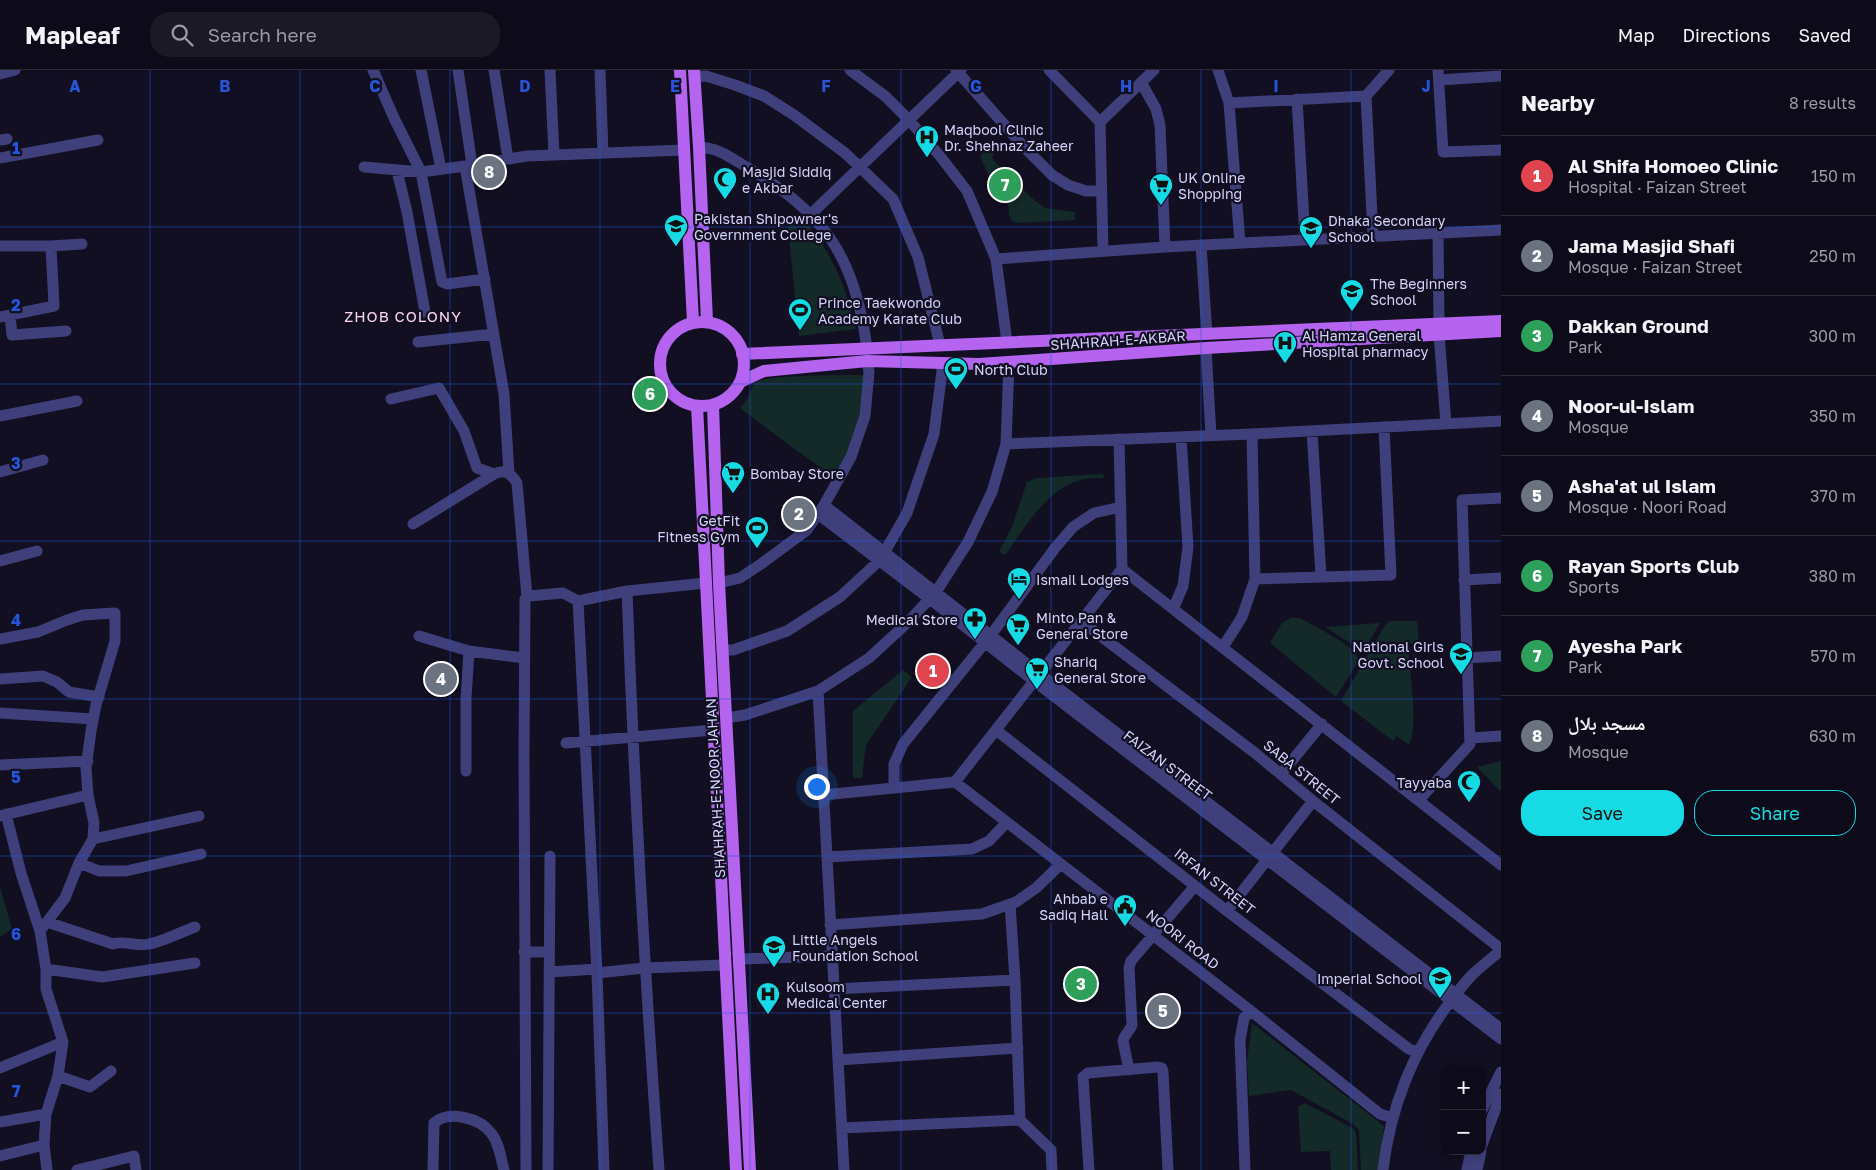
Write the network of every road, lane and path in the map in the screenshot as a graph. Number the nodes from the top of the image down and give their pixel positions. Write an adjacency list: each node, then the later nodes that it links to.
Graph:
1 (15, 70): 15 (street)
2 (373, 70): 38 (street)
3 (421, 70): 36 (street)
4 (458, 70): 33 (street)
5 (494, 70): 32 (street)
6 (550, 70): 30 (street)
7 (600, 70): 29 (street)
8 (680, 70): 27 (main road)
9 (850, 70): 23 (street)
10 (1154, 70): 19 (street)
11 (1218, 70): 22 (street)
12 (1389, 70): 20 (street)
13 (958, 71): 23 (street); 39 (street)
14 (1055, 72): 24 (street)
15 (0, 74)
16 (694, 74): 26 (main road); 35 (street)
17 (1439, 75): 18 (street); 28 (street)
18 (1501, 76)
19 (1141, 82): 24 (street); 50 (street)
20 (1366, 96): 21 (street); 43 (street)
21 (1298, 98): 22 (street); 44 (street)
22 (1230, 104): 45 (street)
23 (909, 120): 35 (street); 52 (street)
24 (1100, 122): 39 (street)
25 (98, 140): 31 (street)
26 (699, 148): 40 (street); 58 (main road)
27 (684, 150): 29 (street); 57 (main road)
28 (1501, 150)
29 (603, 153): 30 (street)
30 (554, 155): 32 (street)
31 (0, 158)
32 (508, 159): 33 (street)
33 (469, 166): 36 (street); 53 (street)
34 (364, 167): 37 (street)
35 (860, 167): 40 (street); 66 (street)
36 (441, 169): 38 (street)
37 (397, 171): 38 (street); 54 (street)
38 (420, 172): 53 (street)
39 (1101, 191): 51 (street)
40 (811, 214): 69 (street)
41 (1501, 230): 42 (street)
42 (1438, 232): 43 (street); 59 (street)
43 (1373, 236): 44 (street)
44 (1305, 239): 45 (street)
45 (1240, 243): 47 (street)
46 (82, 244): 49 (street)
47 (1201, 245): 50 (street); 63 (street)
48 (0, 246): 49 (street)
49 (51, 246): 55 (street)
50 (1165, 246): 51 (street)
51 (1103, 251): 52 (street)
52 (996, 259): 65 (street)
53 (485, 279): 62 (street)
54 (425, 312)
55 (5, 316): 60 (street)
56 (1501, 321): 59 (main road, SHAHRAH-E-AKBAR)
57 (693, 322): 58 (main road); 76 (main road)
58 (707, 322): 68 (main road)
59 (1439, 329): 61 (main road, SHAHRAH-E-AKBAR); 63 (main road, SHAHRAH-E-AKBAR); 67 (main road, SHAHRAH-E-AKBAR); 79 (street)
60 (66, 331)
61 (1501, 331)
62 (494, 334): 64 (street); 90 (street)
63 (1206, 334): 65 (main road, SHAHRAH-E-AKBAR)
64 (418, 342)
65 (1007, 342): 66 (main road, SHAHRAH-E-AKBAR)
66 (940, 345): 69 (main road, SHAHRAH-E-AKBAR)
67 (1206, 348): 70 (main road, SHAHRAH-E-AKBAR); 83 (street)
68 (742, 354): 69 (main road, SHAHRAH-E-AKBAR); 72 (main road)
69 (867, 355): 71 (main road, SHAHRAH-E-AKBAR); 72 (main road, SHAHRAH-E-AKBAR); 93 (street)
70 (1009, 362): 71 (main road, SHAHRAH-E-AKBAR); 86 (street)
71 (943, 363): 96 (street)
72 (740, 382): 75 (main road)
73 (390, 399): 89 (street)
74 (76, 401): 77 (street)
75 (713, 405): 76 (main road); 103 (main road, SHAHRAH-E-NOOR JAHAN)
76 (697, 406): 103 (main road, SHAHRAH-E-NOOR JAHAN)
77 (0, 416)
78 (1501, 421): 79 (street)
79 (1446, 424): 80 (street)
80 (1384, 427): 81 (street); 99 (street)
81 (1312, 431): 82 (street); 99 (street)
82 (1252, 434): 83 (street); 101 (street)
83 (1211, 436): 84 (street)
84 (1181, 437): 85 (street); 108 (street)
85 (1119, 439): 86 (street); 92 (street)
86 (1006, 444): 105 (street)
87 (43, 460): 88 (street)
88 (0, 472)
89 (494, 474): 90 (street); 94 (street)
90 (509, 474): 106 (street)
91 (1501, 498): 102 (street)
92 (1120, 507): 98 (street); 111 (street)
93 (821, 510): 96 (street, FAIZAN STREET); 103 (street)
94 (413, 524)
95 (36, 551): 97 (street)
96 (882, 556): 105 (street, FAIZAN STREET); 114 (street)
97 (0, 561)
98 (1122, 569): 108 (street); 109 (street)
99 (1321, 576): 101 (street)
100 (1501, 578): 102 (street)
101 (1255, 579): 113 (street)
102 (1464, 580): 118 (street)
103 (713, 583): 104 (street); 114 (main road, SHAHRAH-E-NOOR JAHAN); 127 (main road, SHAHRAH-E-NOOR JAHAN)
104 (627, 590): 107 (street); 129 (street)
105 (933, 595): 111 (street, FAIZAN STREET); 121 (street)
106 (527, 597): 107 (street); 117 (street)
107 (578, 601): 132 (street)
108 (1174, 609): 113 (street)
109 (1081, 621): 120 (street); 139 (street, SABA STREET)
110 (419, 636): 115 (street)
111 (988, 639): 120 (street, FAIZAN STREET); 141 (street)
112 (0, 640): 122 (street)
113 (1223, 647): 126 (street)
114 (722, 650): 125 (main road, SHAHRAH-E-NOOR JAHAN)
115 (469, 651): 117 (street); 138 (street)
116 (1501, 656): 118 (street)
117 (524, 658): 165 (street)
118 (1466, 658): 131 (street)
119 (0, 678): 122 (street)
120 (1037, 678): 128 (street); 151 (street, FAIZAN STREET)
121 (818, 691): 125 (street); 143 (street)
122 (98, 697): 124 (street)
123 (0, 713): 124 (street)
124 (93, 718): 136 (street)
125 (726, 718): 134 (main road, SHAHRAH-E-NOOR JAHAN)
126 (1322, 724): 139 (street); 144 (street)
127 (713, 730): 129 (street); 135 (main road, SHAHRAH-E-NOOR JAHAN)
128 (996, 730): 140 (street); 157 (street, IRFAN STREET)
129 (632, 736): 132 (street); 171 (street)
130 (1501, 736): 131 (street)
131 (1470, 738): 144 (street)
132 (585, 742): 133 (street); 173 (street)
133 (566, 743)
134 (729, 756): 135 (main road); 168 (main road, SHAHRAH-E-NOOR JAHAN)
135 (714, 758): 170 (main road, SHAHRAH-E-NOOR JAHAN)
136 (88, 761): 137 (street); 142 (street)
137 (0, 766)
138 (466, 771)
139 (1281, 774): 145 (street, SABA STREET)
140 (955, 782): 141 (street); 148 (street, NOORI ROAD)
141 (894, 788): 143 (street)
142 (88, 795): 146 (street); 149 (street)
143 (824, 795): 153 (street)
144 (1419, 800): 156 (street)
145 (1313, 801): 151 (street); 164 (street, SABA STREET)
146 (3, 815): 161 (street)
147 (199, 816): 149 (street)
148 (1007, 822): 153 (street); 155 (street, NOORI ROAD)
149 (93, 838): 154 (street)
150 (201, 854): 154 (street)
151 (1270, 855): 159 (street); 177 (street, FAIZAN STREET)
152 (550, 856): 166 (street)
153 (827, 857): 160 (street)
154 (79, 864): 161 (street)
155 (1061, 864): 158 (street); 163 (street, NOORI ROAD)
156 (1501, 864)
157 (1195, 886): 159 (street, IRFAN STREET); 163 (street)
158 (1010, 904): 160 (street); 175 (street)
159 (1227, 910): 183 (street, IRFAN STREET)
160 (830, 924): 167 (street)
161 (43, 927): 162 (street); 172 (street)
162 (195, 927)
163 (1152, 935): 178 (street, NOORI ROAD); 186 (street)
164 (1501, 949): 177 (street)
165 (524, 952): 166 (street); 209 (street)
166 (549, 952): 174 (street)
167 (832, 956): 168 (street); 176 (street)
168 (739, 959): 190 (main road, SHAHRAH-E-NOOR JAHAN)
169 (195, 963): 172 (street)
170 (724, 965): 171 (street); 191 (main road, SHAHRAH-E-NOOR JAHAN)
171 (644, 968): 173 (street); 212 (street)
172 (46, 969): 181 (street)
173 (597, 971): 174 (street); 211 (street)
174 (549, 972): 210 (street)
175 (1015, 980): 176 (street); 182 (street)
176 (834, 989): 184 (street)
177 (1454, 997): 179 (street, FAIZAN STREET); 180 (street, FAIZAN STREET); 183 (street)
178 (1251, 1011): 195 (street, NOORI ROAD); 219 (street)
179 (1501, 1029)
180 (1501, 1039)
181 (63, 1042): 185 (street); 189 (street)
182 (1018, 1048): 184 (street); 196 (street)
183 (1418, 1052): 195 (street)
184 (838, 1060): 198 (street)
185 (0, 1068)
186 (1128, 1070): 217 (street); 218 (street)
187 (110, 1071): 189 (street)
188 (1501, 1072): 193 (street)
189 (58, 1076): 194 (street)
190 (746, 1088): 191 (main road); 214 (main road, SHAHRAH-E-NOOR JAHAN)
191 (731, 1089): 213 (main road, SHAHRAH-E-NOOR JAHAN)
192 (1501, 1094): 199 (street)
193 (1486, 1102)
194 (46, 1114): 197 (street); 200 (street)
195 (1392, 1118): 220 (street)
196 (1020, 1120): 198 (street); 216 (street)
197 (0, 1122)
198 (842, 1128): 215 (street)
199 (1486, 1134)
200 (44, 1145): 203 (street); 204 (street)
201 (1469, 1155): 221 (street)
202 (1480, 1155): 222 (street)
203 (0, 1156)
204 (47, 1170)
205 (77, 1170): 206 (street)
206 (136, 1170)
207 (433, 1170): 208 (street)
208 (504, 1170)
209 (526, 1170)
210 (548, 1170)
211 (604, 1170)
212 (659, 1170)
213 (736, 1170)
214 (750, 1170)
215 (844, 1170)
216 (1052, 1170)
217 (1089, 1170)
218 (1168, 1170)
219 (1245, 1170)
220 (1383, 1170)
221 (1467, 1170)
222 (1477, 1170)

